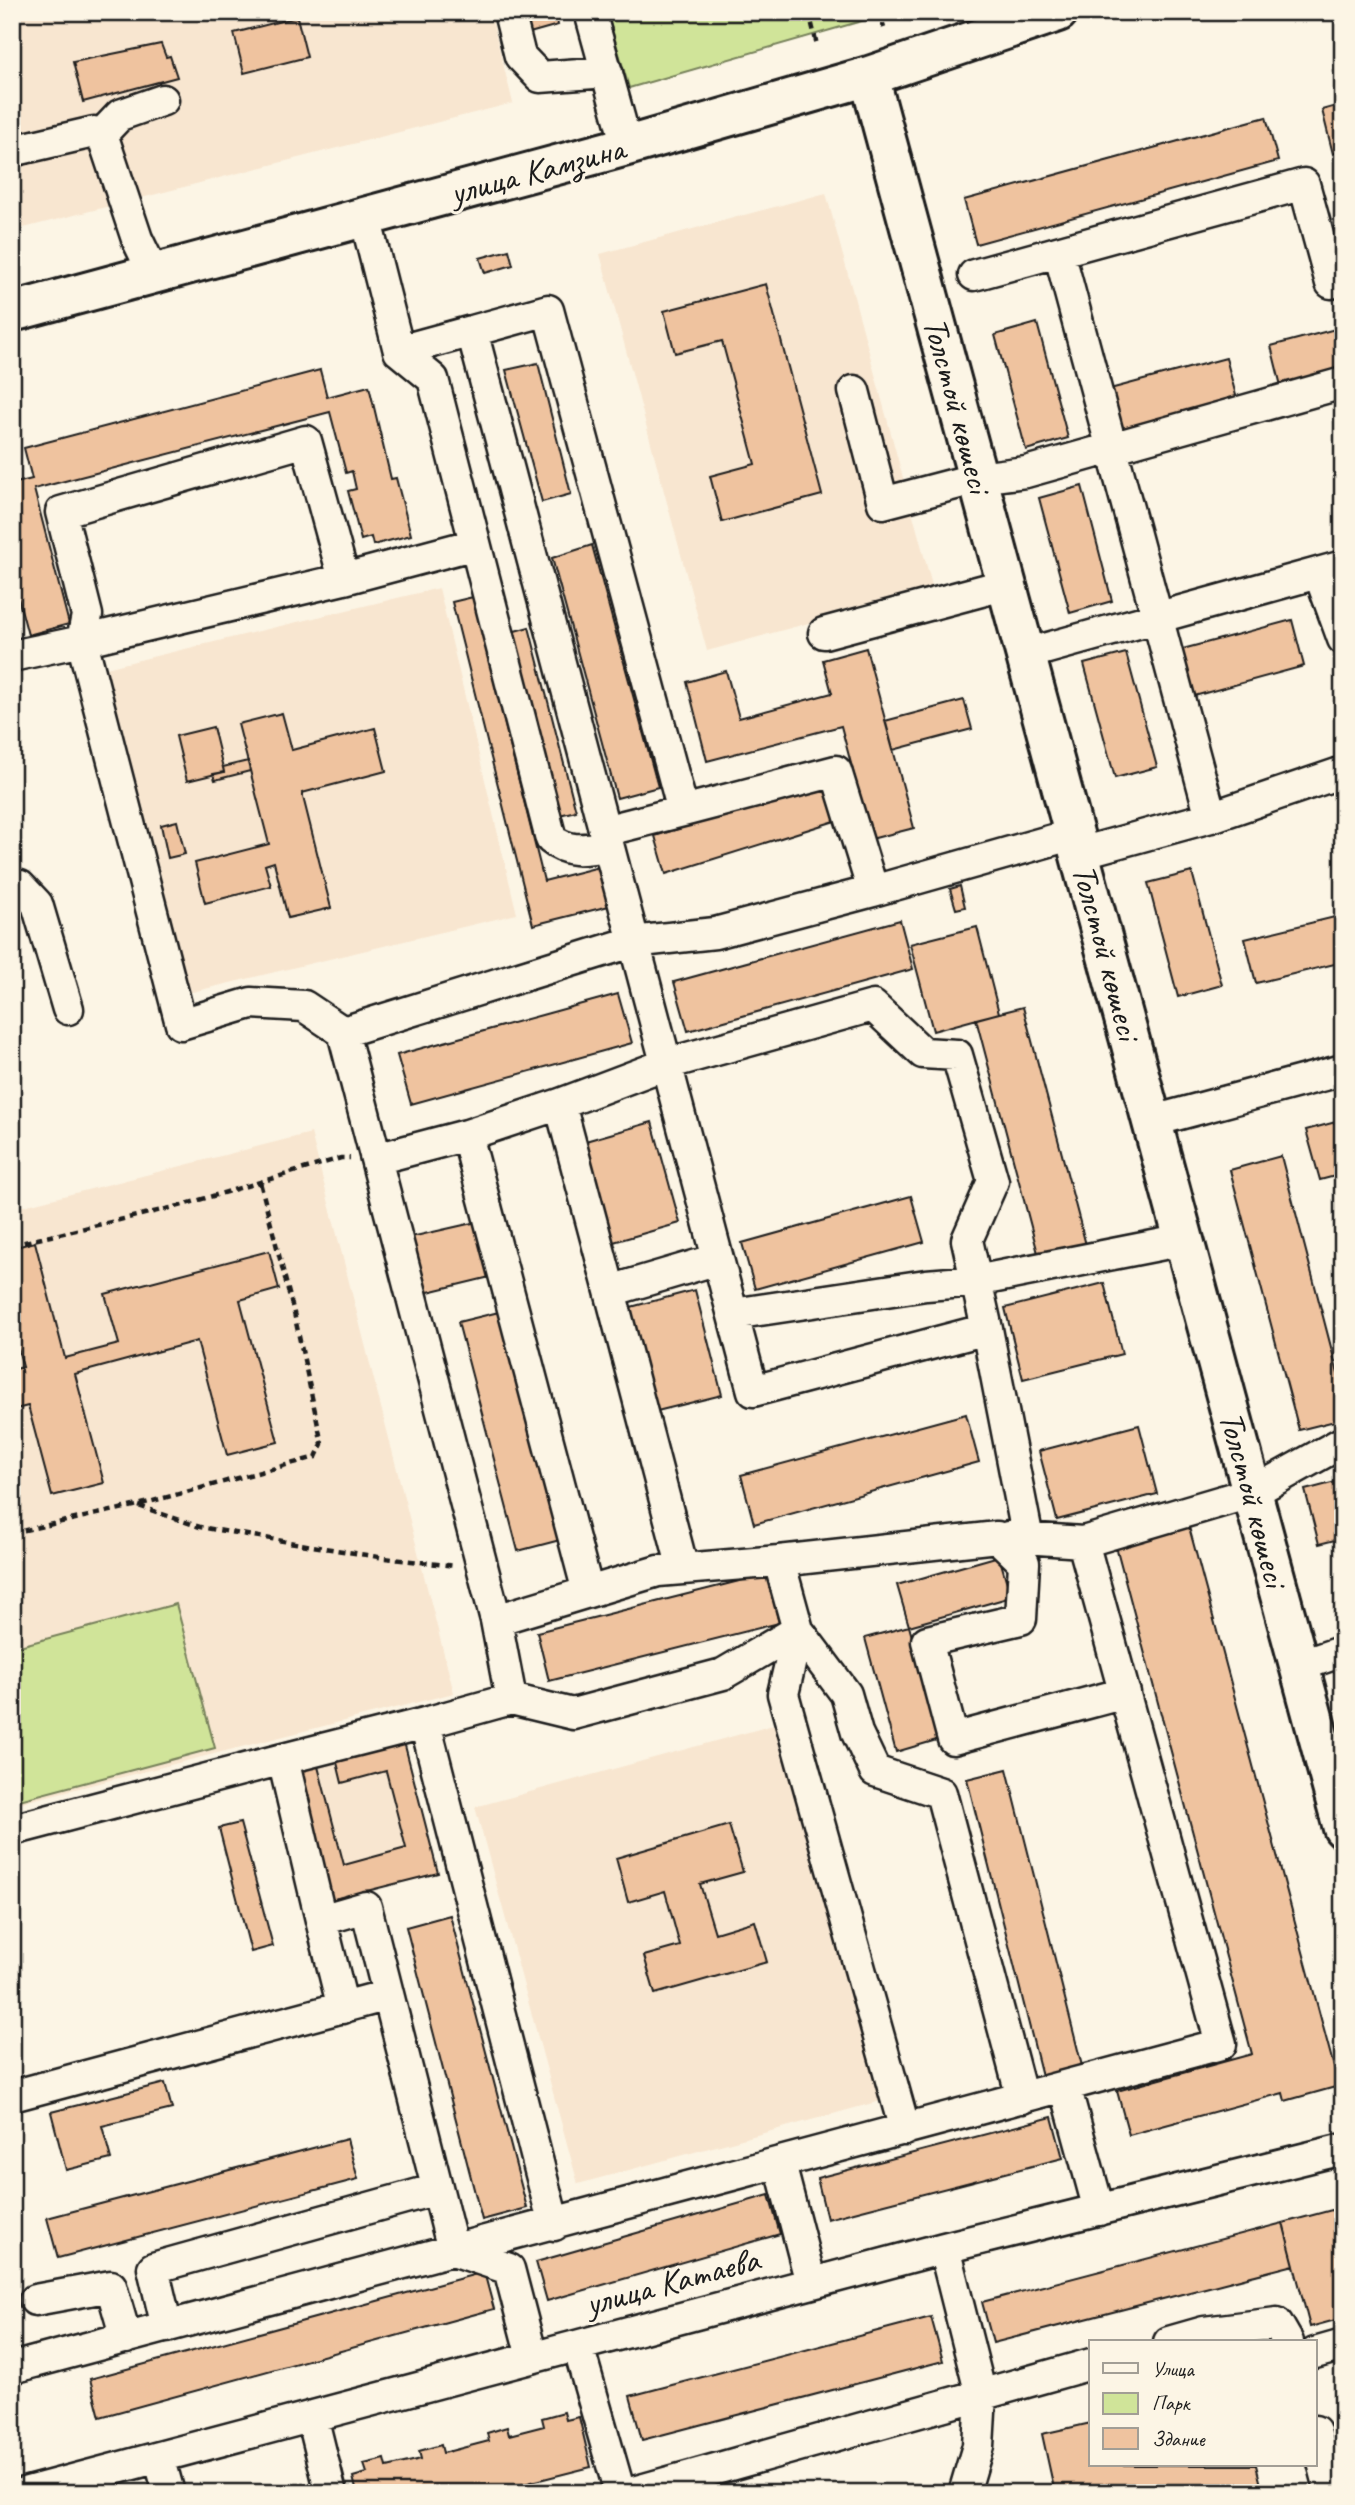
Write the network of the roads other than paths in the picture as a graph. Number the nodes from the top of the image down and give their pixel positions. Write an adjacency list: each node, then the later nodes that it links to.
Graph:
1 (509, 12): 5 (street)
2 (590, 12): 5 (street)
3 (1058, 12): 4 (main road, улица Камзина)
4 (997, 22): 6 (main road, улица Камзина)
5 (607, 72): 9 (street)
6 (869, 76): 9 (main road, улица Камзина); 22 (main road, Толстой көшесі)
7 (163, 100): 8 (street)
8 (103, 134): 10 (street); 13 (street)
9 (627, 146): 11 (main road, улица Камзина)
10 (12, 151)
11 (365, 217): 13 (main road, улица Камзина); 18 (street)
12 (1059, 252): 14 (street); 15 (street); 21 (street)
13 (154, 274): 16 (main road, улица Камзина)
14 (974, 275)
15 (1343, 280)
16 (12, 312)
17 (472, 331): 18 (street); 34 (street); 36 (street)
18 (399, 351): 23 (street)
19 (1343, 383): 21 (street)
20 (854, 391): 22 (street)
21 (1111, 448): 22 (street); 27 (street)
22 (978, 478): 26 (main road, Толстой көшесі)
23 (475, 544): 25 (street); 36 (street)
24 (1331, 570): 27 (street); 29 (street)
25 (344, 579): 30 (street); 30 (street)
26 (1007, 584): 28 (street); 31 (main road, Толстой көшесі)
27 (1157, 618): 31 (street); 35 (street)
28 (824, 633)
29 (1343, 639)
30 (82, 641): 32 (street); 42 (street)
31 (1026, 654): 37 (main road, Толстой көшесі)
32 (12, 656)
33 (1343, 772): 35 (street)
34 (683, 811): 36 (street); 39 (street)
35 (1211, 817): 37 (street)
36 (606, 839): 40 (street)
37 (1077, 843): 39 (street); 46 (main road, Толстой көшесі)
38 (12, 887): 41 (street)
39 (873, 891): 40 (street)
40 (632, 942): 42 (street); 43 (street)
41 (68, 1009)
42 (343, 1032): 48 (street)
43 (666, 1064): 45 (street); 50 (street); 51 (street)
44 (1343, 1070): 46 (street)
45 (560, 1104): 47 (street); 52 (street)
46 (1153, 1121): 49 (main road, Толстой көшесі)
47 (467, 1135): 48 (street); 62 (street)
48 (376, 1159): 63 (street)
49 (1184, 1240): 51 (street); 56 (main road, Толстой көшесі)
50 (718, 1259): 52 (street); 53 (street)
51 (976, 1280): 53 (street); 54 (street)
52 (610, 1291): 61 (street)
53 (733, 1314): 54 (street)
54 (987, 1329): 58 (street)
55 (1343, 1442): 56 (street)
56 (1252, 1492): 59 (street); 66 (main road, Толстой көшесі)
57 (997, 1537): 58 (street); 60 (street); 67 (street)
58 (1028, 1539): 59 (street)
59 (1083, 1542): 67 (street)
60 (779, 1561): 61 (street); 64 (street)
61 (683, 1569): 62 (street)
62 (588, 1592): 63 (street)
63 (496, 1620): 68 (street)
64 (798, 1630): 68 (street); 78 (street); 79 (street)
65 (1343, 1651): 66 (street)
66 (1298, 1665): 71 (main road, Толстой көшесі)
67 (1125, 1693): 76 (street)
68 (511, 1699): 69 (street)
69 (425, 1723): 70 (street); 84 (street)
70 (283, 1759): 72 (street); 73 (street)
71 (1340, 1803)
72 (12, 1830)
73 (321, 1920): 74 (street); 75 (street)
74 (388, 1995): 75 (street); 82 (street)
75 (343, 2008): 77 (street)
76 (1065, 2086): 78 (street); 83 (street)
77 (12, 2096)
78 (1022, 2098): 79 (street)
79 (905, 2130): 81 (street)
80 (1343, 2149): 83 (street, улица Катаева)
81 (780, 2164): 84 (street); 87 (street)
82 (437, 2189): 86 (street); 89 (street)
83 (1099, 2210): 85 (street, улица Катаева)
84 (554, 2225): 86 (street)
85 (944, 2248): 87 (street, улица Катаева); 99 (street)
86 (453, 2250): 89 (street); 96 (street)
87 (811, 2283): 94 (street, улица Катаева)
88 (35, 2300): 90 (street)
89 (166, 2327): 90 (street)
90 (126, 2338): 98 (street)
91 (1176, 2340): 92 (street)
92 (1286, 2340)
93 (1343, 2345): 95 (street)
94 (578, 2346): 96 (street, улица Катаева); 108 (street)
95 (1316, 2353)
96 (532, 2357): 100 (street, улица Катаева)
97 (1089, 2365): 99 (street)
98 (12, 2368)
99 (981, 2395): 109 (street); 110 (street)
100 (312, 2416): 102 (street, улица Катаева); 107 (street)
101 (1316, 2435): 111 (street)
102 (159, 2457): 105 (street, улица Катаева); 106 (street)
103 (12, 2472): 104 (street)
104 (17, 2493)
105 (24, 2493)
106 (169, 2493)
107 (331, 2493)
108 (620, 2493)
109 (630, 2493)
110 (964, 2493)
111 (1331, 2493)

